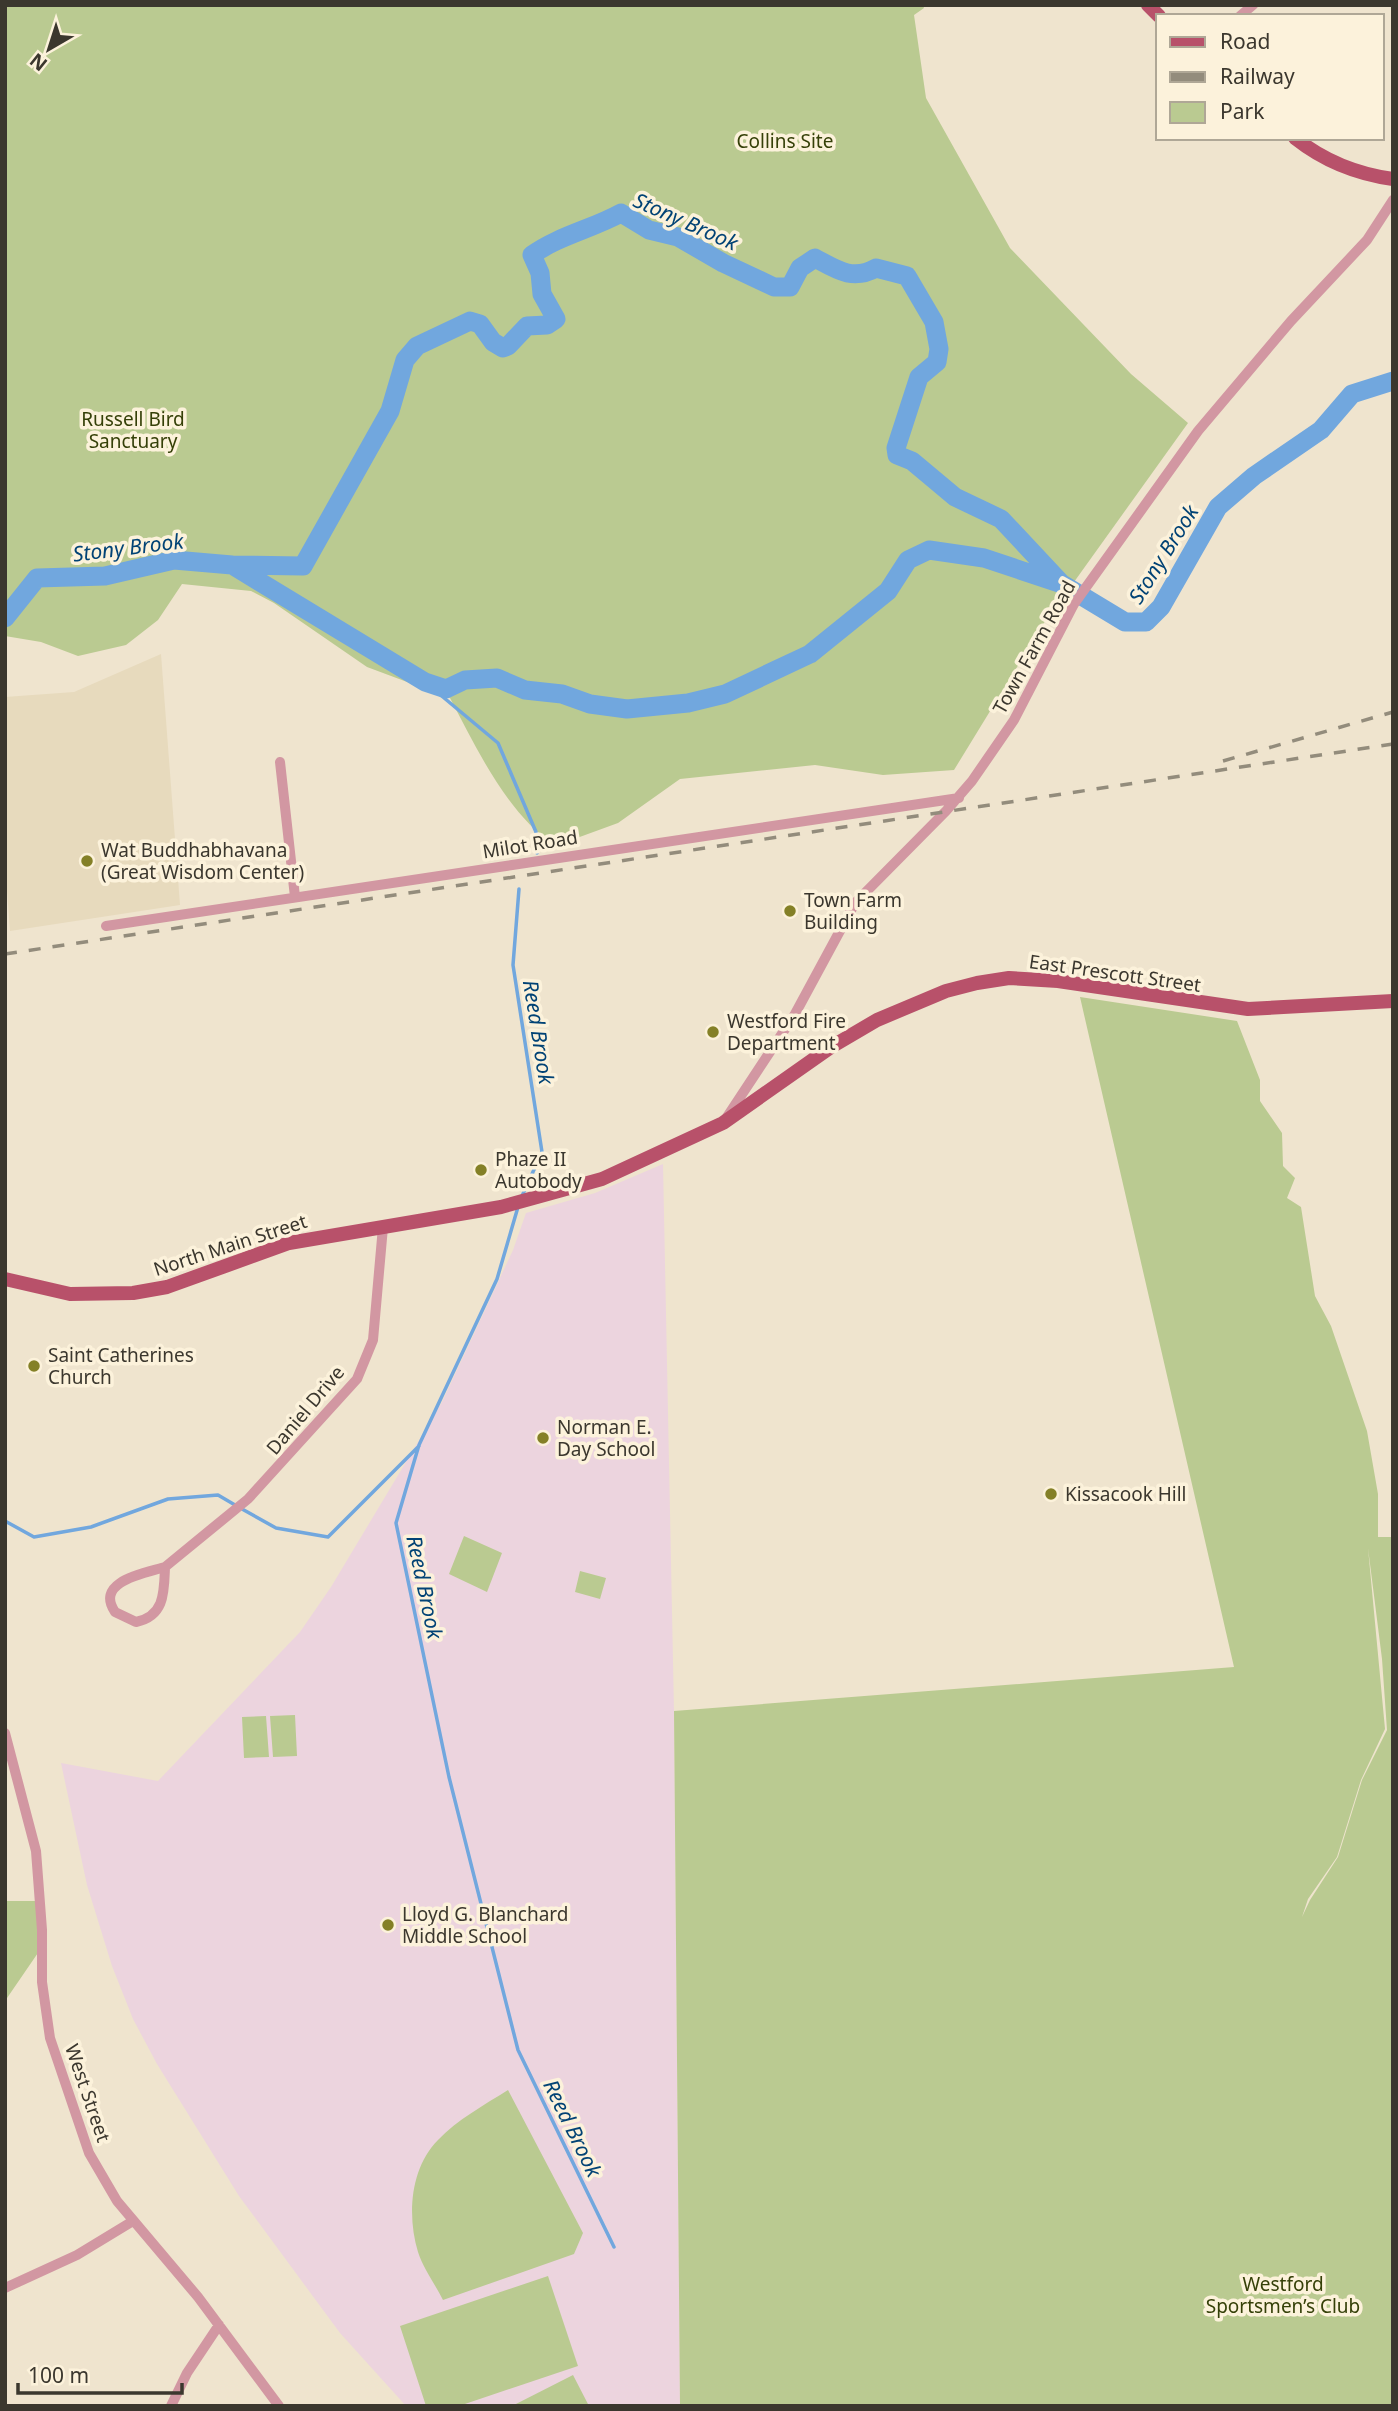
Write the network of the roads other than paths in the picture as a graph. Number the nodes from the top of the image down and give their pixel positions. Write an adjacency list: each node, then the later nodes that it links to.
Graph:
1 (1297, 140): 2 (main road)
2 (1393, 179)
3 (1393, 200): 5 (street, Town Farm Road)
4 (280, 762): 6 (street)
5 (959, 798): 6 (street, Milot Road); 9 (street, Town Farm Road)
6 (295, 897): 7 (street, Milot Road)
7 (106, 926)
8 (1393, 1001): 9 (main road, East Prescott Street)
9 (723, 1123): 10 (main road, East Prescott Street)
10 (383, 1227): 11 (main road, North Main Street); 12 (street, Daniel Drive)
11 (5, 1279)
12 (165, 1567): 12 (street, Daniel Drive)
13 (5, 1733): 14 (street, West Street)
14 (133, 2221): 15 (street); 16 (street, West Street)
15 (5, 2288)
16 (219, 2325): 17 (street); 18 (street, West Street)
17 (171, 2406)
18 (279, 2406)

